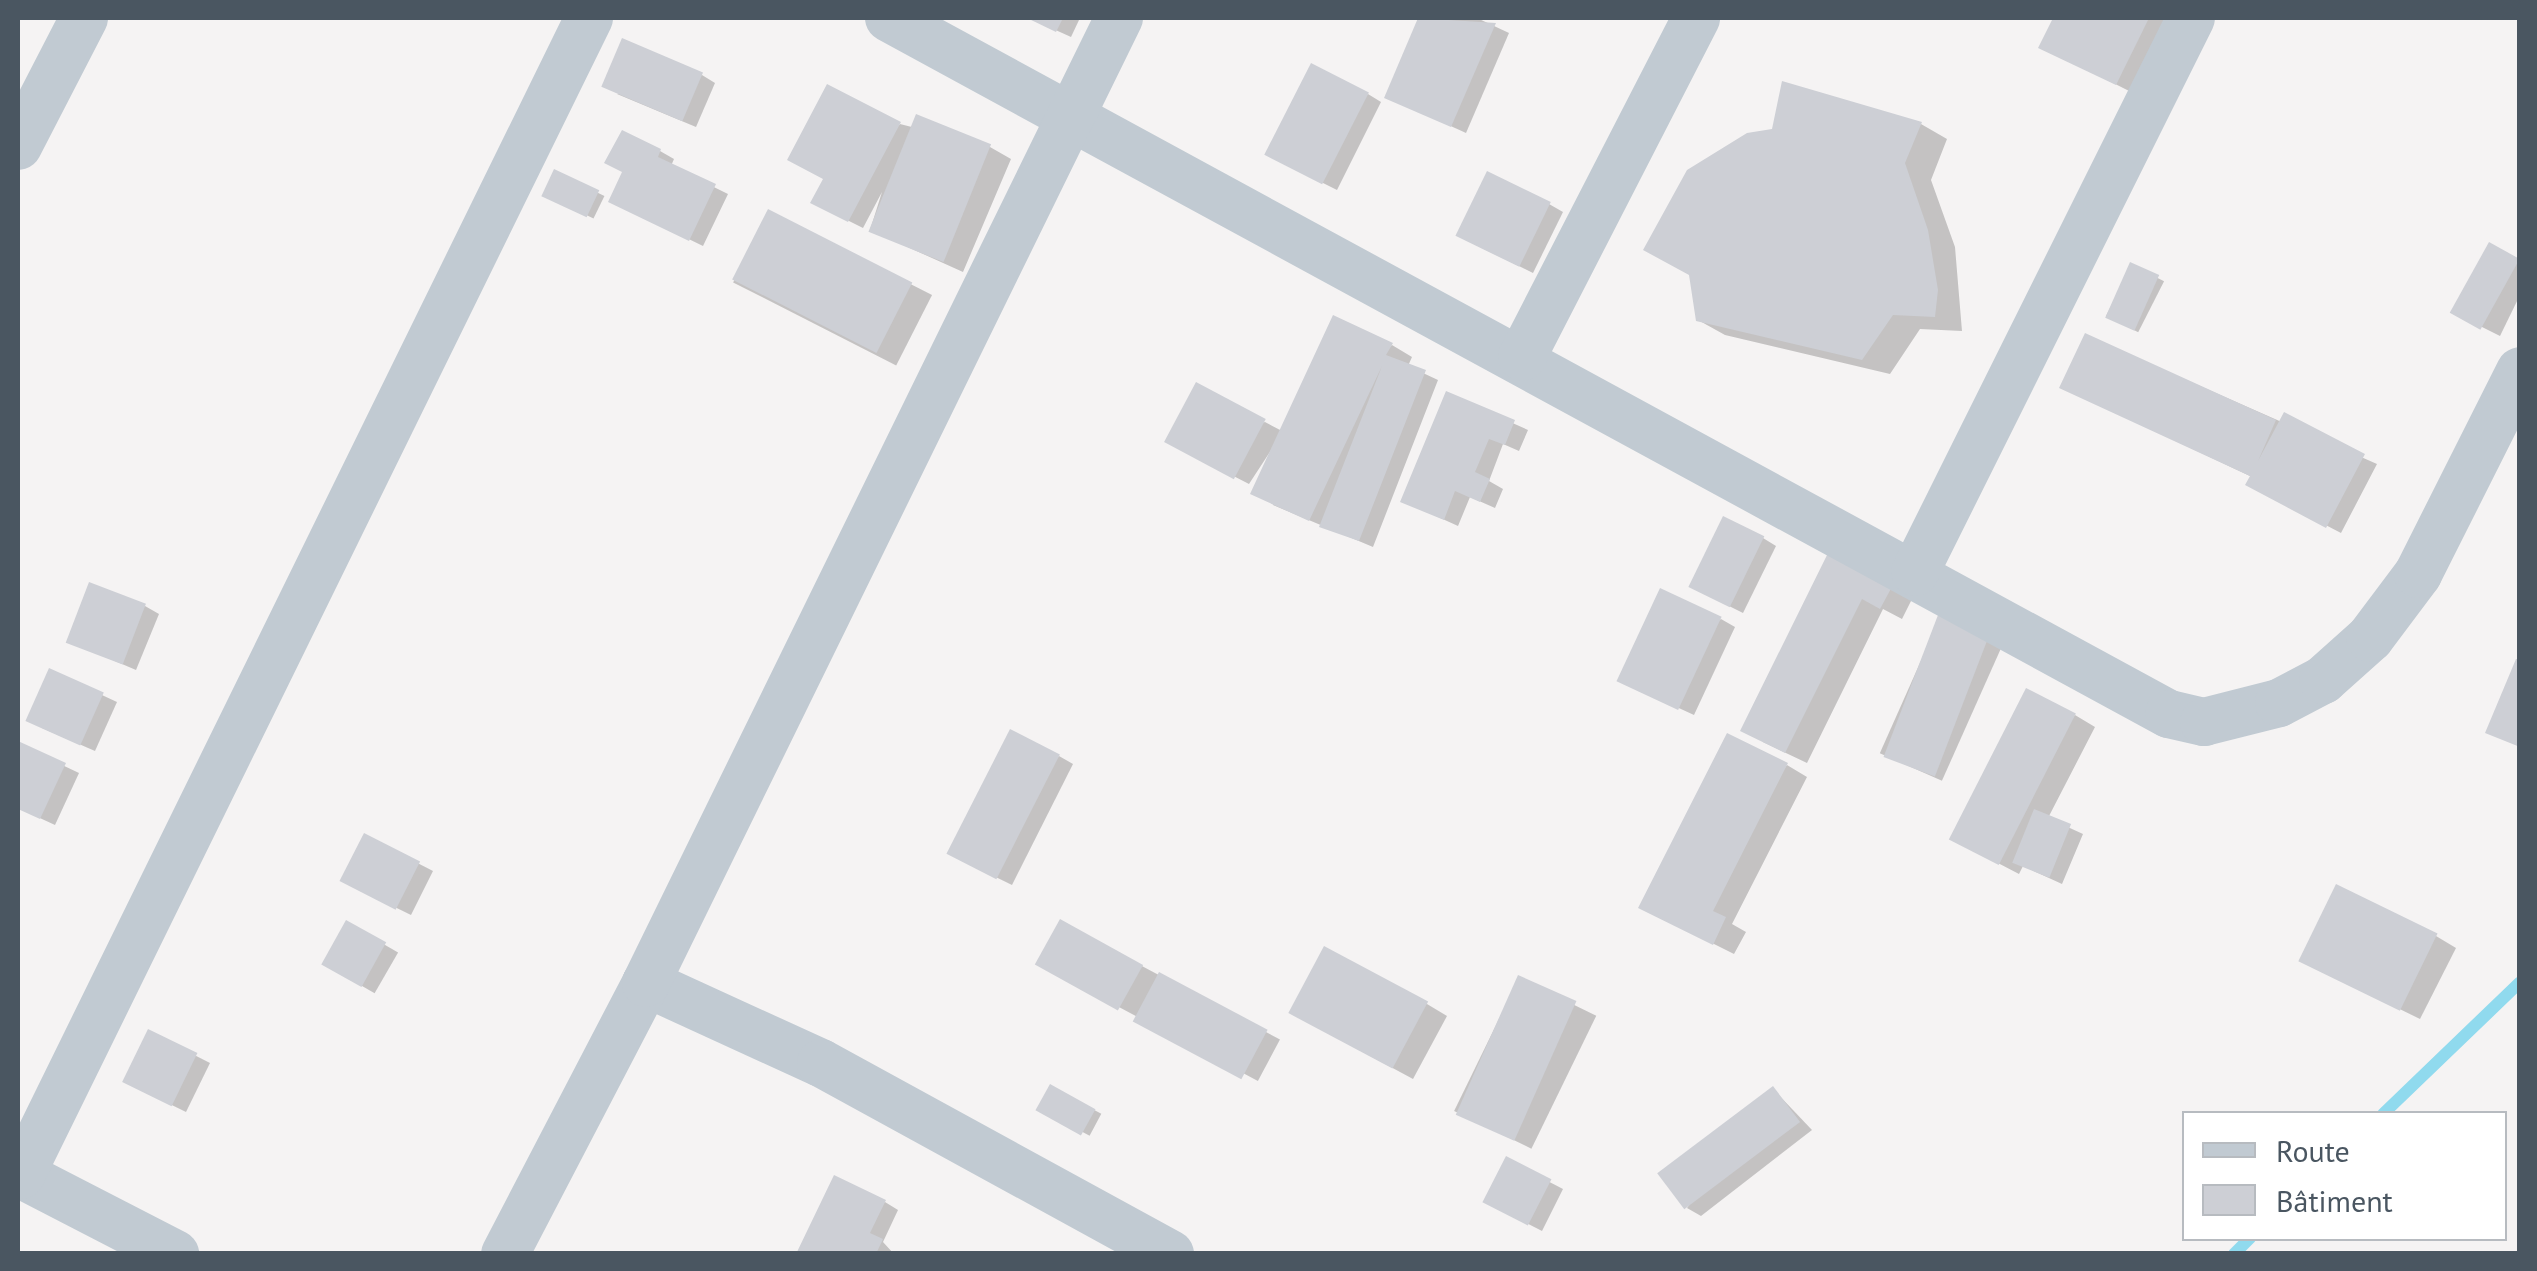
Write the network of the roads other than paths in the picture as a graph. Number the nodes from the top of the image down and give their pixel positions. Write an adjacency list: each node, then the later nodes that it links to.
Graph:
1 (84, 18): 8 (street)
2 (590, 18): 13 (street)
3 (890, 18): 7 (street)
4 (1119, 18): 7 (street)
5 (1696, 18): 9 (street)
6 (2192, 18): 11 (street)
7 (1069, 114): 9 (street); 12 (street)
8 (18, 146)
9 (1522, 356): 11 (street)
10 (2520, 370): 11 (street)
11 (1914, 572)
12 (646, 983): 15 (street); 16 (street)
13 (19, 1174): 14 (street)
14 (175, 1254)
15 (505, 1254)
16 (1170, 1254)

